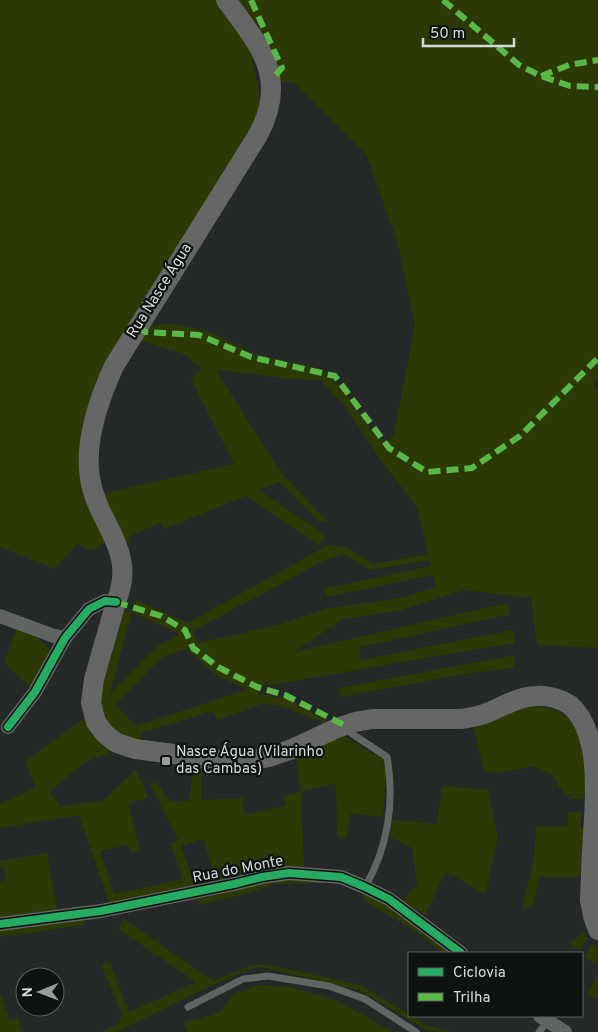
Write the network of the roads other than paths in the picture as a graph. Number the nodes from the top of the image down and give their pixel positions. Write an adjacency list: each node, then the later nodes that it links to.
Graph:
1 (226, 0): 2 (main road, Rua Nasce Água)
2 (116, 602): 4 (street); 5 (main road, Rua Nasce Água)
3 (0, 616): 4 (street)
4 (65, 638): 6 (street)
5 (346, 726): 7 (lane); 9 (main road, Rua Nasce Água)
6 (8, 727)
7 (365, 887): 8 (street, Rua do Monte); 10 (street, Rua do Monte)
8 (0, 924)
9 (598, 930)
10 (460, 952)
11 (188, 1007): 13 (lane)
12 (542, 1023): 14 (street)
13 (416, 1032)
14 (565, 1032)

